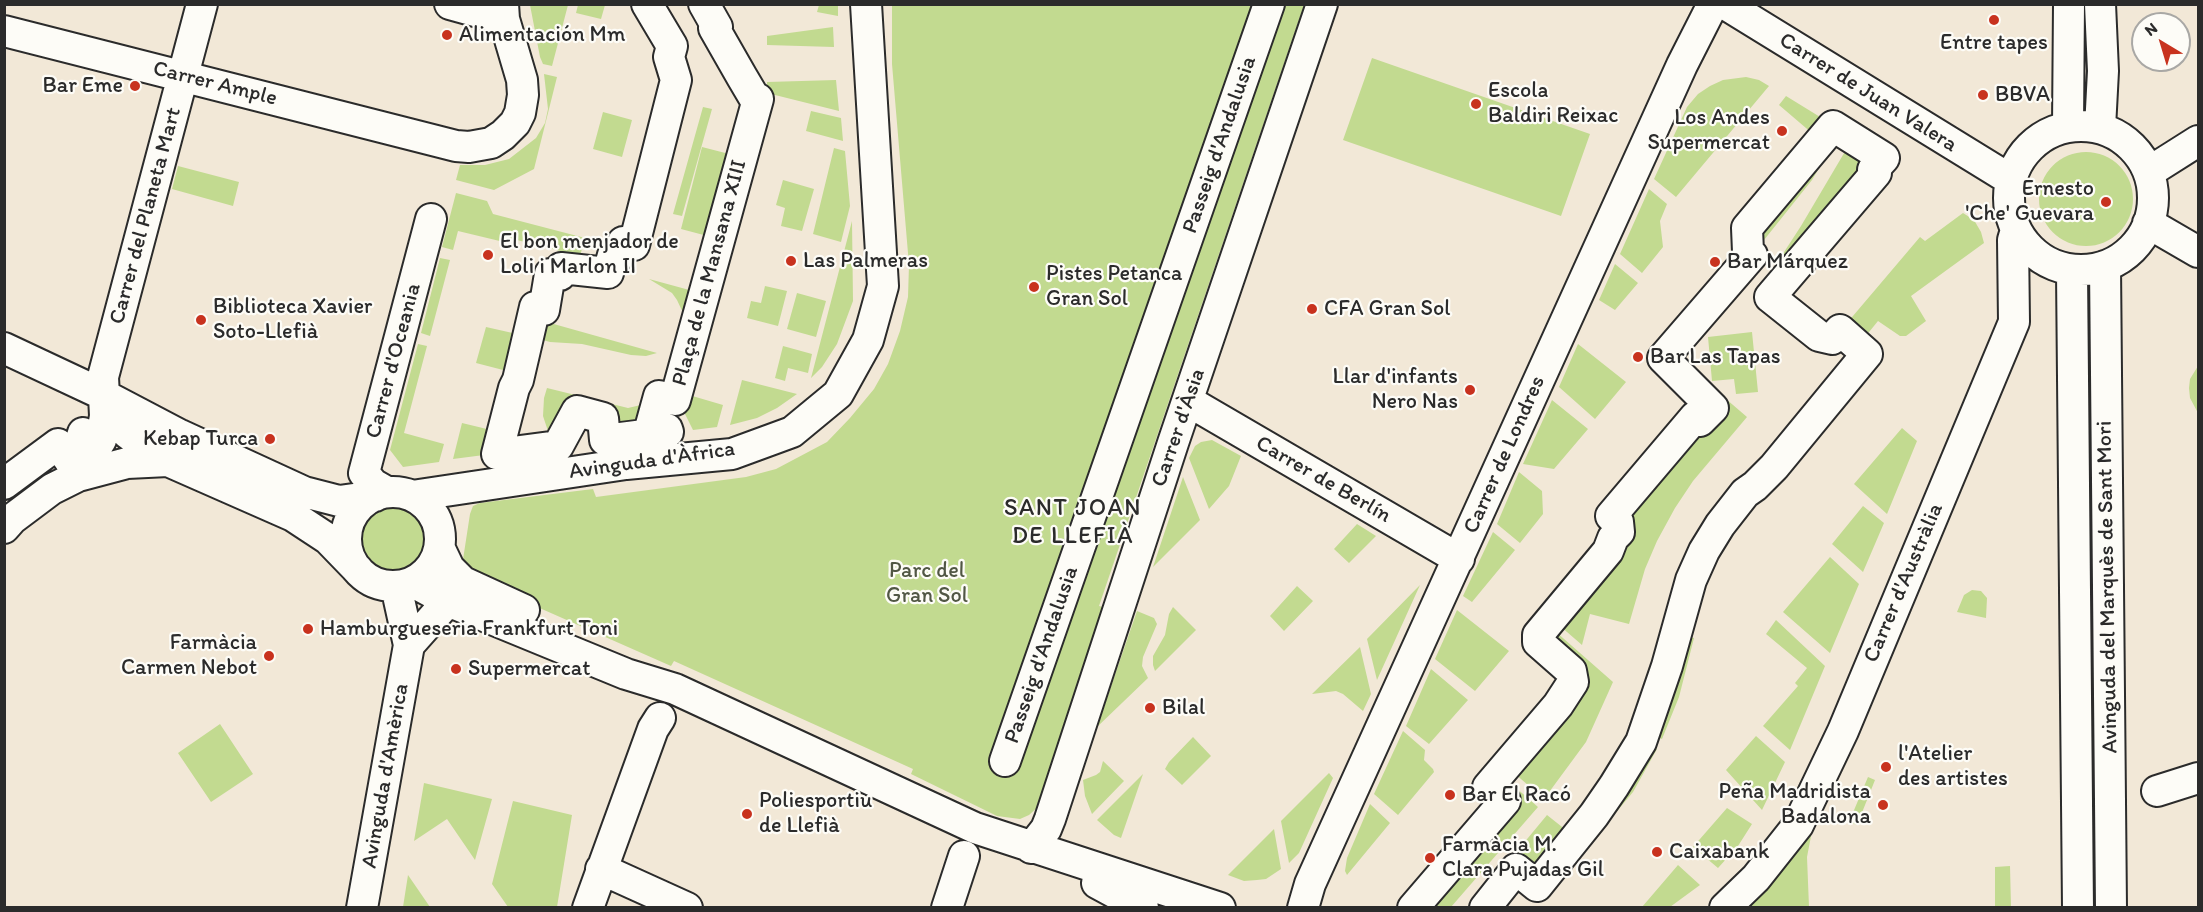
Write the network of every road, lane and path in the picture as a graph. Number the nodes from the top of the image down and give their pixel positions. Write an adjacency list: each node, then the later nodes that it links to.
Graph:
1 (202, 4): 14 (street, Carrer del Planeta Mart)
2 (450, 4): 12 (street)
3 (647, 4): 4 (street, Plaça de la Mansana XIII)
4 (704, 4)
5 (866, 4): 33 (street, Avinguda d'Àfrica)
6 (1269, 4): 43 (street, Passeig d'Andalusia)
7 (1322, 4): 29 (street, Carrer d'Àsia)
8 (1713, 4): 36 (street, Carrer de Londres)
9 (1725, 4): 19 (street, Carrer de Juan Valera)
10 (2068, 4): 15 (street)
11 (2100, 4): 16 (street)
12 (503, 12): 14 (street, Carrer Ample)
13 (4, 31): 14 (street, Carrer Ample)
14 (184, 77): 28 (street, Carrer del Planeta Mart)
15 (2068, 126): 16 (street); 19 (street)
16 (2100, 128): 18 (street)
17 (2199, 141): 18 (street)
18 (2149, 172): 21 (street)
19 (2011, 180): 22 (street)
20 (431, 219): 33 (street, Carrer d'Oceania)
21 (2148, 223): 23 (street); 24 (street)
22 (2016, 230): 25 (street); 58 (street, Carrer d'Austràlia)
23 (2199, 252)
24 (2105, 266): 25 (street); 60 (street, Avinguda del Marquès de Sant Mori)
25 (2072, 272): 59 (street, Avinguda del Marquès de Sant Mori)
26 (4, 348): 28 (street, Avinguda d'Àfrica)
27 (4, 365): 32 (street)
28 (102, 394): 30 (street); 31 (street, Carrer del Planeta Mart); 33 (street, Avinguda d'Àfrica)
29 (1188, 401): 36 (street, Carrer de Berlín); 46 (street, Carrer d'Àsia)
30 (168, 461): 31 (street); 37 (street)
31 (78, 476): 34 (street)
32 (4, 484)
33 (392, 495): 35 (street); 37 (street)
34 (4, 528)
35 (440, 549): 38 (street); 41 (street)
36 (1459, 559): 55 (street, Carrer de Londres)
37 (358, 570): 38 (street)
38 (404, 584): 39 (street); 40 (street, Avinguda d'Amèrica)
39 (448, 601): 40 (street, Avinguda d'Amèrica); 41 (street)
40 (409, 645): 49 (street, Avinguda d'Amèrica)
41 (675, 689): 46 (street)
42 (660, 718): 48 (street)
43 (1005, 761)
44 (2199, 778): 45 (street)
45 (2157, 791)
46 (1031, 848): 53 (street); 54 (street)
47 (964, 856): 52 (street)
48 (601, 870): 50 (street); 51 (street)
49 (362, 908)
50 (588, 908)
51 (687, 908)
52 (947, 908)
53 (1143, 908)
54 (1220, 908)
55 (1303, 908)
56 (1413, 908): 57 (street)
57 (1485, 908)
58 (1725, 908)
59 (2078, 908)
60 (2111, 908)

